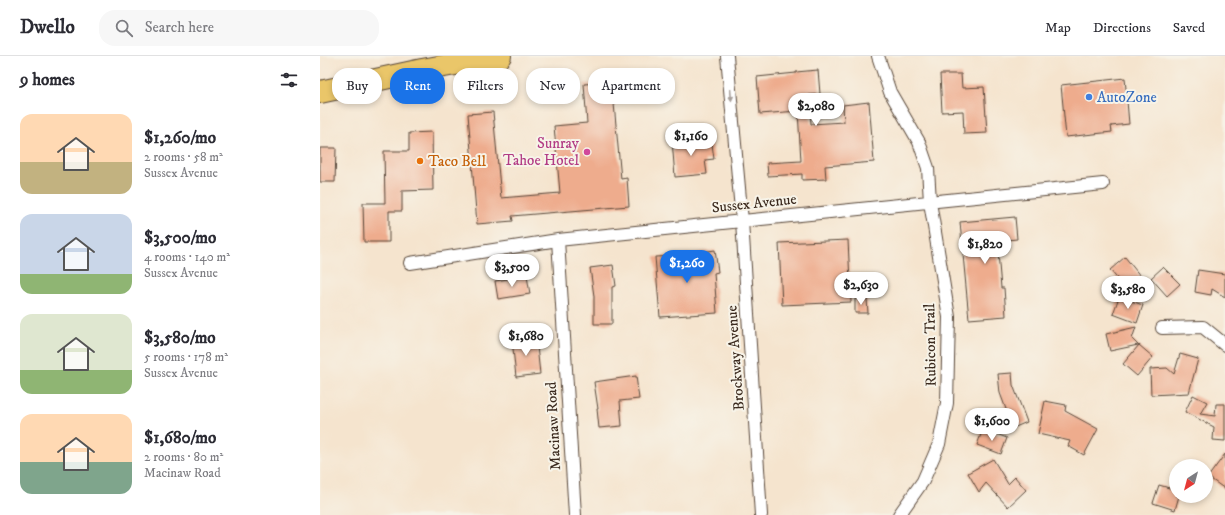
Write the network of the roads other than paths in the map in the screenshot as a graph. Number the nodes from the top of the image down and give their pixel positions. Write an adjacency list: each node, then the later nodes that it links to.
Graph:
1 (500, 56): 4 (highway)
2 (727, 56): 7 (street, Brockway Avenue, one-way to 7)
3 (878, 56): 6 (street, Rubicon Trail)
4 (320, 92)
5 (1103, 184): 6 (street, Sussex Avenue)
6 (930, 202): 7 (street, Sussex Avenue); 14 (street, Rubicon Trail)
7 (742, 221): 8 (street, Sussex Avenue); 13 (street, Brockway Avenue)
8 (558, 240): 9 (street, Sussex Avenue); 12 (street, Macinaw Road)
9 (410, 263)
10 (1162, 328): 11 (street)
11 (1225, 344)
12 (575, 515)
13 (761, 515)
14 (899, 515)

